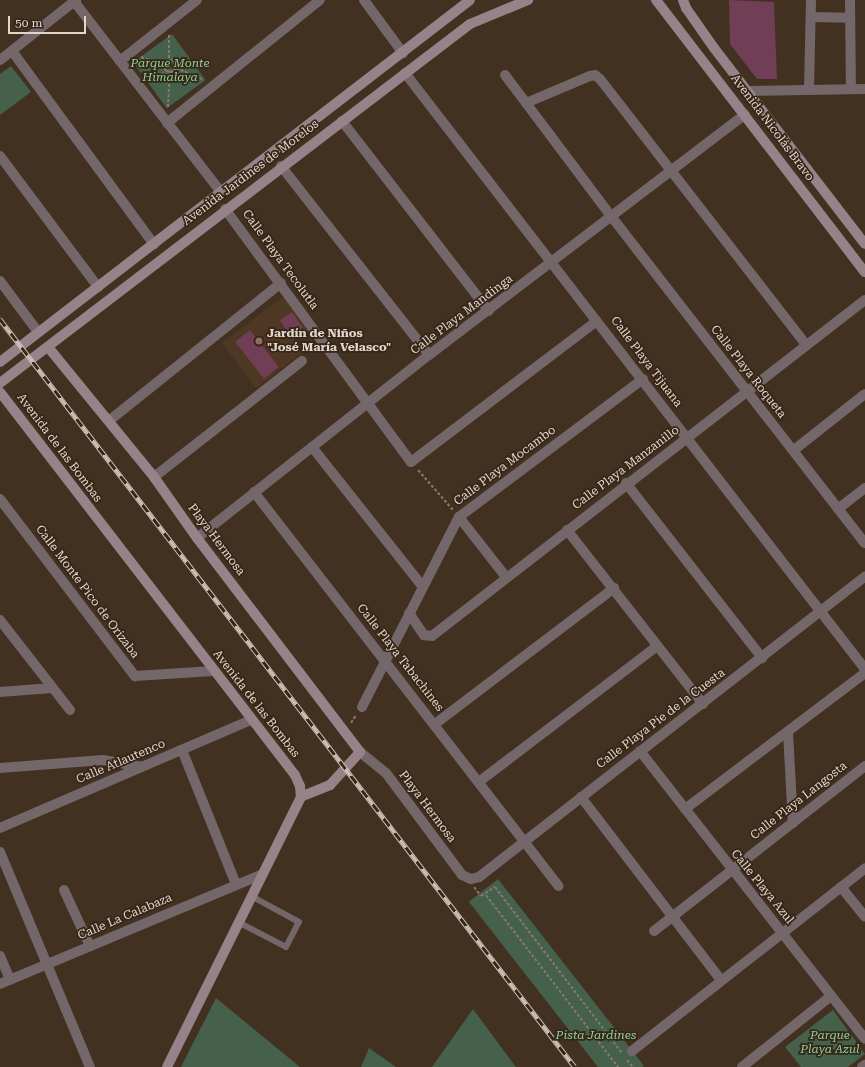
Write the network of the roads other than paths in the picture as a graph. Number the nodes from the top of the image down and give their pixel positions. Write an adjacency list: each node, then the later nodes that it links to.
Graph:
1 (74, 0): 15 (street); 19 (street)
2 (197, 0): 19 (street)
3 (320, 0): 29 (street)
4 (364, 0): 16 (street)
5 (470, 0): 11 (street, Avenida Jardines de Morelos)
6 (656, 0): 17 (street, Avenida Nicolás Bravo)
7 (683, 0): 14 (street, Avenida Nicolás Bravo)
8 (811, 0): 12 (street)
9 (850, 0): 13 (street)
10 (520, 1): 20 (street, Avenida Jardines de Morelos)
11 (458, 4): 16 (street, Avenida Jardines de Morelos)
12 (811, 17): 13 (street); 22 (street)
13 (850, 18): 23 (street)
14 (714, 48): 17 (street); 25 (street, Avenida Nicolás Bravo)
15 (12, 51): 18 (street); 38 (street)
16 (403, 53): 33 (street, Avenida Jardines de Morelos)
17 (702, 58): 27 (street, Avenida Nicolás Bravo)
18 (0, 60)
19 (120, 61): 29 (street)
20 (405, 73): 28 (street, Avenida Jardines de Morelos); 40 (street, Calle Playa Tijuana)
21 (505, 75): 26 (street, Calle Playa Roqueta)
22 (809, 89): 23 (street); 25 (street)
23 (851, 89): 24 (street)
24 (865, 89)
25 (747, 91): 39 (street, Avenida Nicolás Bravo)
26 (526, 103): 32 (street); 35 (street, Calle Playa Roqueta)
27 (745, 114): 32 (street, Calle Playa Mandinga); 41 (street, Avenida Nicolás Bravo)
28 (342, 121): 31 (street, Avenida Jardines de Morelos); 46 (street)
29 (167, 123): 33 (street)
30 (0, 156): 44 (street)
31 (281, 166): 34 (street, Avenida Jardines de Morelos); 51 (street)
32 (671, 170): 35 (street, Calle Playa Mandinga); 49 (street)
33 (221, 192): 36 (street, Avenida Jardines de Morelos)
34 (226, 209): 37 (street, Avenida Jardines de Morelos); 43 (street, Calle Playa Tecolutla)
35 (611, 216): 40 (street, Calle Playa Mandinga); 57 (street, Calle Playa Roqueta)
36 (187, 218): 37 (street); 38 (street, Avenida Jardines de Morelos)
37 (197, 231): 50 (street, Avenida Jardines de Morelos)
38 (154, 244): 44 (street, Avenida Jardines de Morelos)
39 (865, 244)
40 (552, 263): 46 (street, Calle Playa Mandinga); 47 (street, Calle Playa Tijuana)
41 (865, 272)
42 (0, 281): 48 (street)
43 (281, 283): 59 (street, Calle Playa Tecolutla); 60 (street)
44 (98, 287): 48 (street, Avenida Jardines de Morelos)
45 (865, 300): 49 (street, Calle Playa Manzanillo)
46 (489, 311): 51 (street, Calle Playa Mandinga)
47 (597, 321): 54 (street, Calle Playa Tijuana); 59 (street, Calle Playa Tecolutla)
48 (38, 332): 53 (street, Avenida Jardines de Morelos)
49 (806, 345): 57 (street, Calle Playa Manzanillo)
50 (48, 347): 55 (street, Avenida Jardines de Morelos); 60 (street, Playa Hermosa)
51 (429, 355): 59 (street, Calle Playa Mandinga)
52 (302, 361): 64 (street)
53 (0, 362)
54 (643, 379): 61 (street, Calle Playa Tijuana); 70 (street, Calle Playa Mocambo)
55 (0, 383)
56 (0, 392): 85 (street, Avenida de las Bombas)
57 (746, 392): 61 (street, Calle Playa Manzanillo); 63 (street, Calle Playa Roqueta)
58 (865, 394): 63 (street)
59 (368, 405): 62 (street, Calle Playa Mandinga)
60 (110, 420): 64 (street, Playa Hermosa)
61 (687, 438): 65 (street, Calle Playa Manzanillo); 78 (street, Calle Playa Tijuana)
62 (312, 447): 67 (street, Calle Playa Mandinga); 76 (street)
63 (794, 450): 69 (street, Calle Playa Roqueta)
64 (154, 477): 72 (street, Playa Hermosa)
65 (626, 483): 71 (street, Calle Playa Manzanillo); 82 (street)
66 (865, 488): 69 (street)
67 (254, 492): 72 (street, Calle Playa Mandinga); 83 (street, Calle Playa Tabachines)
68 (0, 499): 85 (street, Calle Monte Pico de Orizaba)
69 (838, 509): 73 (street, Calle Playa Roqueta)
70 (459, 517): 74 (street); 76 (street, Calle Playa Mocambo)
71 (567, 530): 74 (street, Calle Playa Manzanillo); 77 (street)
72 (197, 538): 98 (street, Playa Hermosa)
73 (865, 543)
74 (506, 577): 79 (street, Calle Playa Manzanillo)
75 (865, 577): 78 (street, Calle Playa Pie de la Cuesta)
76 (422, 586): 79 (street, Calle Playa Mocambo)
77 (614, 588): 81 (street); 94 (street)
78 (821, 612): 82 (street, Calle Playa Pie de la Cuesta); 84 (street, Calle Playa Tijuana)
79 (408, 613): 83 (street, Calle Playa Mocambo)
80 (0, 620): 88 (street)
81 (657, 646): 90 (street); 102 (street)
82 (762, 658): 90 (street, Calle Playa Pie de la Cuesta)
83 (384, 661): 91 (street, Calle Playa Mocambo); 94 (street, Calle Playa Tabachines)
84 (865, 669)
85 (214, 671): 93 (street, Avenida de las Bombas)
86 (865, 673): 95 (street)
87 (0, 683): 89 (street)
88 (52, 688): 89 (street); 92 (street)
89 (3, 692)
90 (703, 704): 97 (street, Calle Playa Pie de la Cuesta)
91 (362, 707)
92 (70, 710)
93 (252, 720): 96 (street, Calle Atlautenco); 103 (street, Avenida de las Bombas)
94 (435, 724): 102 (street, Calle Playa Tabachines)
95 (788, 732): 105 (street); 106 (street)
96 (182, 750): 100 (street, Calle Atlautenco); 114 (street)
97 (640, 751): 104 (street, Calle Playa Pie de la Cuesta); 105 (street, Calle Playa Azul)
98 (360, 752): 103 (street); 113 (street, Playa Hermosa)
99 (865, 766): 106 (street, Calle Playa Langosta)
100 (141, 767): 101 (street); 107 (street, Calle Atlautenco)
101 (0, 768)
102 (480, 782): 108 (street, Calle Playa Tabachines)
103 (301, 797): 112 (street)
104 (581, 797): 108 (street, Calle Playa Pie de la Cuesta); 119 (street)
105 (685, 809): 111 (street, Calle Playa Azul)
106 (793, 823): 111 (street, Calle Playa Langosta)
107 (0, 828)
108 (524, 841): 113 (street, Calle Playa Pie de la Cuesta); 115 (street, Calle Playa Tabachines)
109 (0, 852): 126 (street)
110 (865, 868): 116 (street)
111 (731, 870): 119 (street, Calle Playa Langosta); 123 (street, Calle Playa Azul)
112 (261, 875): 114 (street, Calle La Calabaza); 118 (street)
113 (471, 879)
114 (236, 884): 124 (street, Calle La Calabaza)
115 (559, 886)
116 (841, 887): 120 (street); 123 (street)
117 (64, 890): 124 (street)
118 (251, 896): 121 (street); 121 (lane)
119 (672, 917): 122 (street, Calle Playa Langosta); 128 (street)
120 (865, 918)
121 (238, 922): 135 (street)
122 (654, 931)
123 (783, 933): 128 (street); 130 (street, Calle Playa Azul)
124 (90, 946): 126 (street, Calle La Calabaza)
125 (0, 956): 127 (street)
126 (48, 964): 127 (street, Calle La Calabaza); 134 (street)
127 (10, 980): 129 (street, Calle La Calabaza)
128 (721, 980): 132 (street)
129 (0, 984)
130 (831, 996): 131 (street, Calle Playa Azul); 136 (street)
131 (865, 1039)
132 (632, 1051)
133 (865, 1065): 137 (street)
134 (90, 1067)
135 (167, 1067)
136 (742, 1067)
137 (862, 1067)

